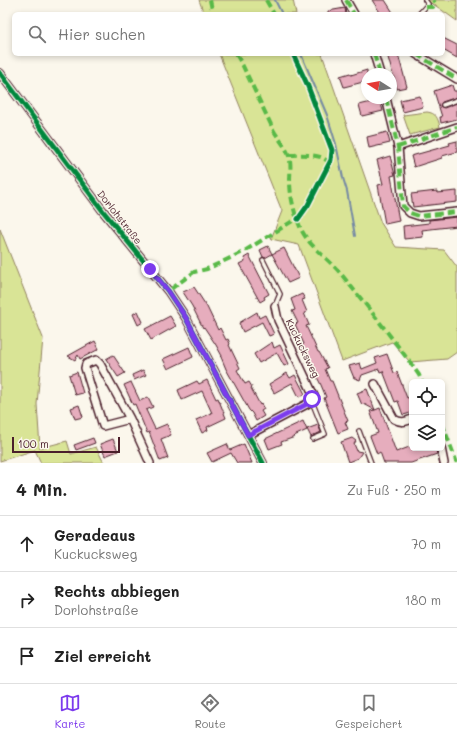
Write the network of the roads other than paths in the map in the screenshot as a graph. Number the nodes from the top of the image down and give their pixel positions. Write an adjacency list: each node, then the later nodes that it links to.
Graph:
1 (346, 0): 3 (street)
2 (424, 0): 4 (lane)
3 (353, 12)
4 (420, 12)
5 (375, 56): 7 (street)
6 (419, 56): 9 (street)
7 (378, 68)
8 (0, 73): 23 (street, Dorlohstraße)
9 (457, 79)
10 (457, 100): 12 (lane)
11 (387, 104): 14 (street)
12 (443, 105)
13 (457, 127): 14 (street)
14 (398, 147): 15 (street)
15 (457, 212)
16 (263, 260): 17 (lane, Kuckucksweg)
17 (275, 306): 19 (street, Kuckucksweg)
18 (374, 384): 21 (street)
19 (312, 399): 23 (street); 24 (lane)
20 (130, 419): 20 (street); 27 (street)
21 (409, 420)
22 (359, 431): 28 (lane)
23 (248, 435): 26 (street, Dorlohstraße)
24 (314, 439)
25 (442, 451): 29 (street)
26 (260, 462)
27 (150, 463)
28 (371, 463)
29 (444, 463)

